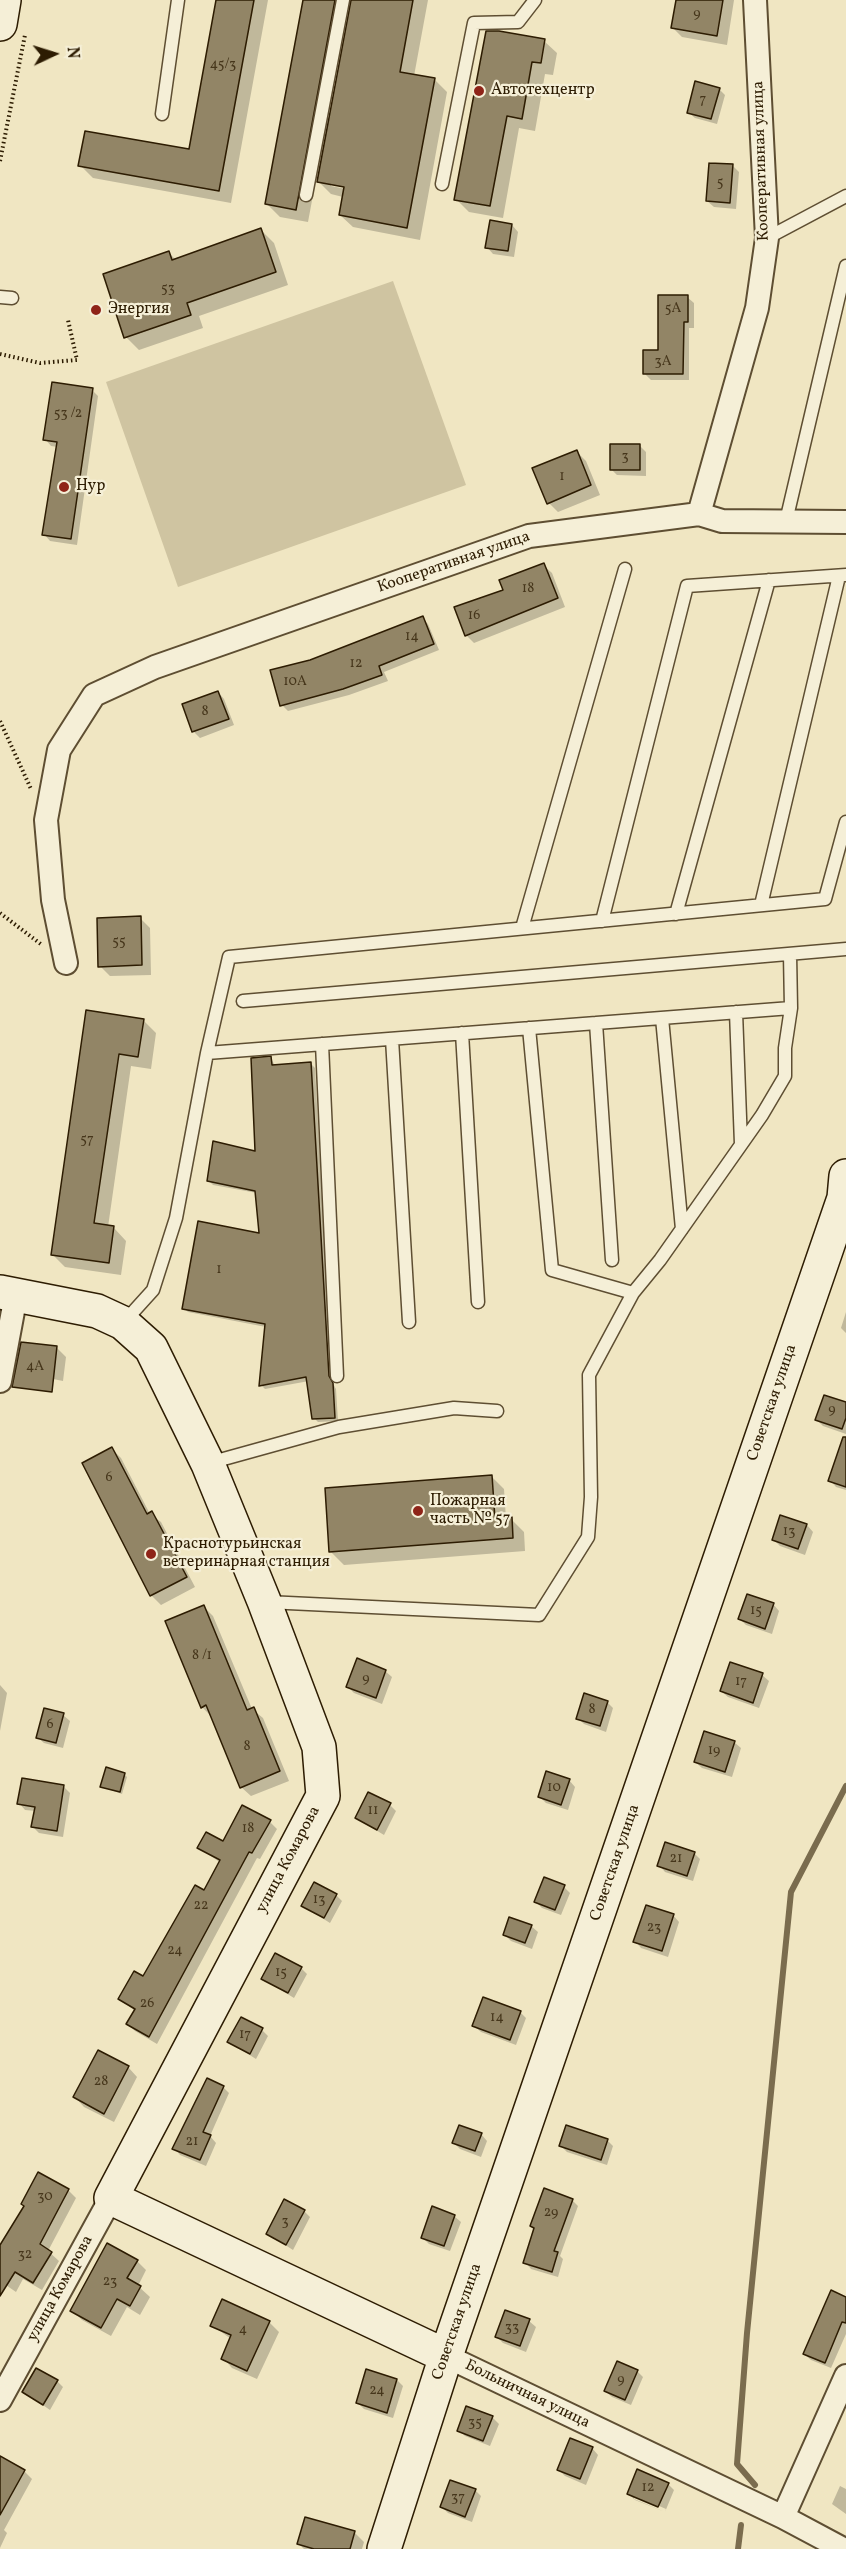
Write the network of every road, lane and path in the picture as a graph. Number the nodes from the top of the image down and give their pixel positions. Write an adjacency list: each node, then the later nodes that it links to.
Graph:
1 (4, 0): 6 (main road)
2 (178, 0): 7 (lane)
3 (343, 0): 10 (lane)
4 (535, 0): 9 (lane)
5 (754, 0): 12 (street, Кооперативная улица)
6 (14, 23): 8 (path)
7 (162, 114)
8 (0, 161)
9 (442, 184)
10 (306, 195)
11 (846, 196): 12 (lane)
12 (767, 238): 16 (street, Кооперативная улица)
13 (846, 266): 17 (lane)
14 (68, 320): 15 (path)
15 (0, 354)
16 (699, 514): 17 (street); 23 (street, Кооперативная улица)
17 (786, 521): 18 (street)
18 (846, 522)
19 (624, 568): 29 (lane)
20 (843, 575): 21 (lane); 25 (lane)
21 (769, 580): 27 (lane); 28 (lane)
22 (0, 721): 23 (path)
23 (45, 820): 32 (street, Кооперативная улица)
24 (846, 822): 25 (lane)
25 (761, 905): 27 (lane)
26 (0, 913): 32 (path)
27 (676, 914): 28 (lane)
28 (602, 921): 29 (lane)
29 (522, 928): 42 (lane)
30 (846, 949): 31 (lane)
31 (790, 954): 33 (lane); 34 (lane)
32 (66, 963)
33 (243, 1001)
34 (790, 1008): 35 (lane); 43 (lane)
35 (736, 1012): 36 (lane); 43 (lane)
36 (662, 1018): 37 (lane); 45 (lane)
37 (596, 1023): 38 (lane); 46 (lane)
38 (529, 1028): 39 (lane); 47 (lane)
39 (462, 1033): 40 (lane); 49 (lane)
40 (392, 1039): 41 (lane); 50 (lane)
41 (322, 1044): 42 (lane); 52 (lane)
42 (207, 1053): 51 (lane)
43 (741, 1144): 45 (lane)
44 (846, 1176): 58 (main road, Советская улица)
45 (682, 1229): 47 (lane)
46 (612, 1260)
47 (633, 1293): 56 (lane)
48 (8, 1294): 51 (main road, улица Комарова); 53 (street)
49 (478, 1302)
50 (409, 1322)
51 (123, 1323): 55 (main road, улица Комарова)
52 (337, 1376)
53 (0, 1381)
54 (497, 1411): 55 (lane)
55 (207, 1464): 56 (main road, улица Комарова)
56 (264, 1601): 57 (main road, улица Комарова)
57 (111, 2198): 58 (main road, Больничная улица); 60 (street, улица Комарова)
58 (446, 2356): 61 (street, Больничная улица); 62 (main road, Советская улица)
59 (846, 2376): 61 (street)
60 (0, 2400)
61 (783, 2517): 63 (street, Больничная улица)
62 (384, 2549)
63 (843, 2549)

